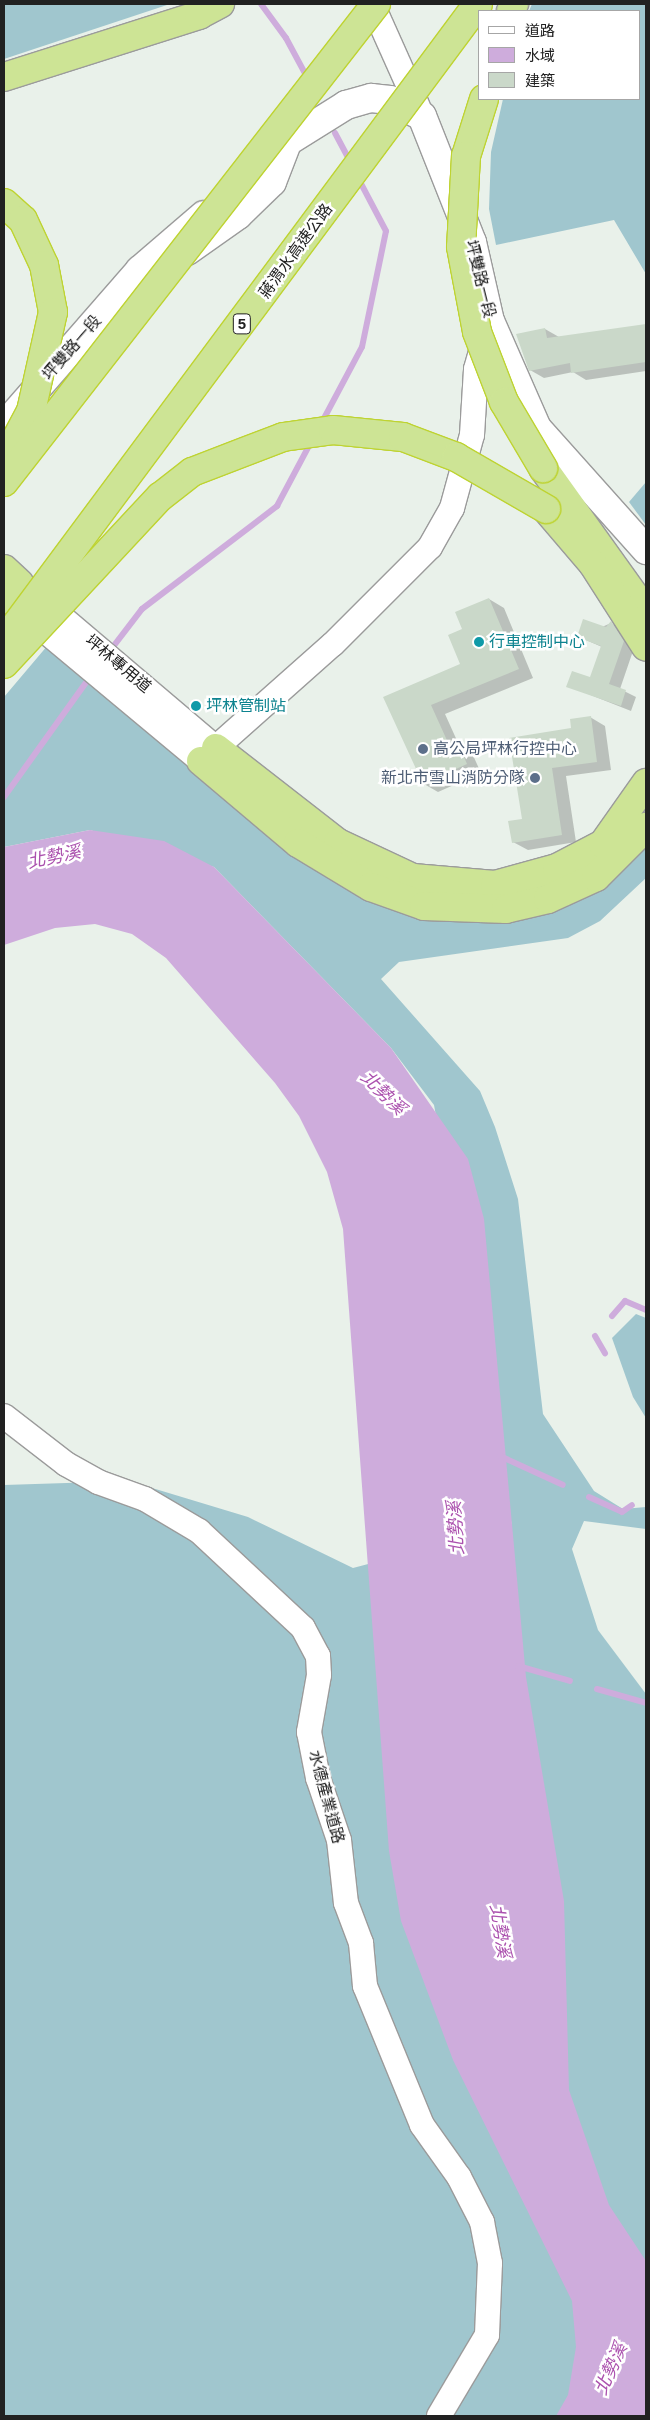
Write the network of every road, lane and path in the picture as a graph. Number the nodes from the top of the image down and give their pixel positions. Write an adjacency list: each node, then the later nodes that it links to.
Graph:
1 (372, 4): 7 (street)
2 (376, 4): 12 (highway, bridge)
3 (478, 4): 16 (highway, 蔣渭水高速公路 / 5, bridge)
4 (209, 10): 5 (highway)
5 (4, 77)
6 (484, 100): 15 (highway, bridge)
7 (422, 116): 9 (street, 坪雙路一段); 10 (street, 坪雙路一段)
8 (4, 203): 11 (highway, bridge)
9 (490, 321): 13 (street, 坪雙路一段); 19 (street)
10 (4, 426)
11 (4, 462)
12 (4, 482)
13 (646, 550)
14 (7, 590): 19 (street, 坪林專用道)
15 (646, 612)
16 (4, 641)
17 (646, 647): 18 (highway, bridge)
18 (4, 664)
19 (209, 754): 20 (highway); 21 (highway)
20 (646, 783)
21 (646, 827)
22 (4, 1416): 23 (street, 水德產業道路)
23 (439, 2416)

